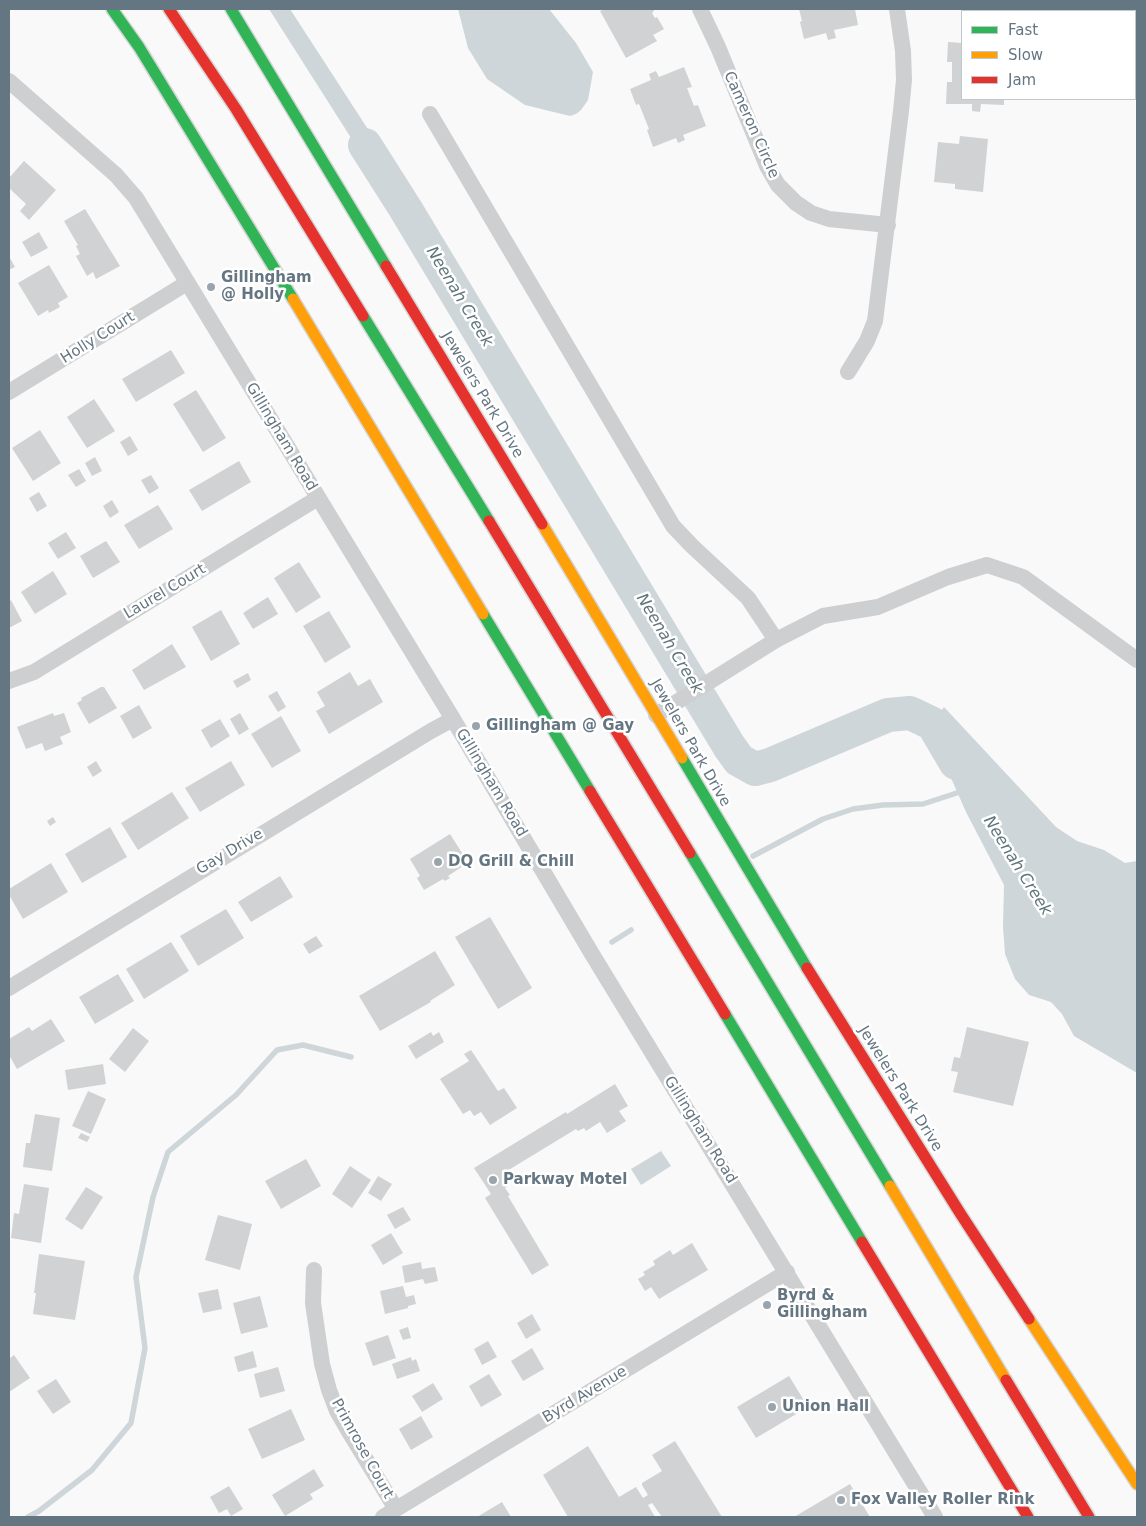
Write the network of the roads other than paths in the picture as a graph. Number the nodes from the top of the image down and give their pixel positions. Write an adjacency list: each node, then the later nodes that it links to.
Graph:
1 (112, 9): 24 (main road)
2 (169, 9): 25 (main road)
3 (231, 9): 16 (main road, Jewelers Park Drive)
4 (700, 9): 8 (street, Cameron Circle)
5 (897, 9): 8 (street)
6 (9, 81): 9 (street, Gillingham Road)
7 (430, 114): 13 (street)
8 (888, 225): 10 (street)
9 (187, 283): 11 (street, Holly Court); 12 (street, Gillingham Road)
10 (848, 372)
11 (9, 392)
12 (318, 498): 15 (street, Laurel Court); 17 (street, Gillingham Road)
13 (776, 640): 14 (street); 16 (street)
14 (1137, 660)
15 (9, 682)
16 (656, 715): 21 (main road, Jewelers Park Drive)
17 (453, 719): 18 (street, Gay Drive); 20 (street, Gillingham Road)
18 (9, 988)
19 (314, 1270): 22 (street, Primrose Court)
20 (787, 1272): 22 (street, Byrd Avenue); 23 (street, Gillingham Road)
21 (1137, 1484)
22 (389, 1513)
23 (935, 1517)
24 (1028, 1517)
25 (1089, 1517)

